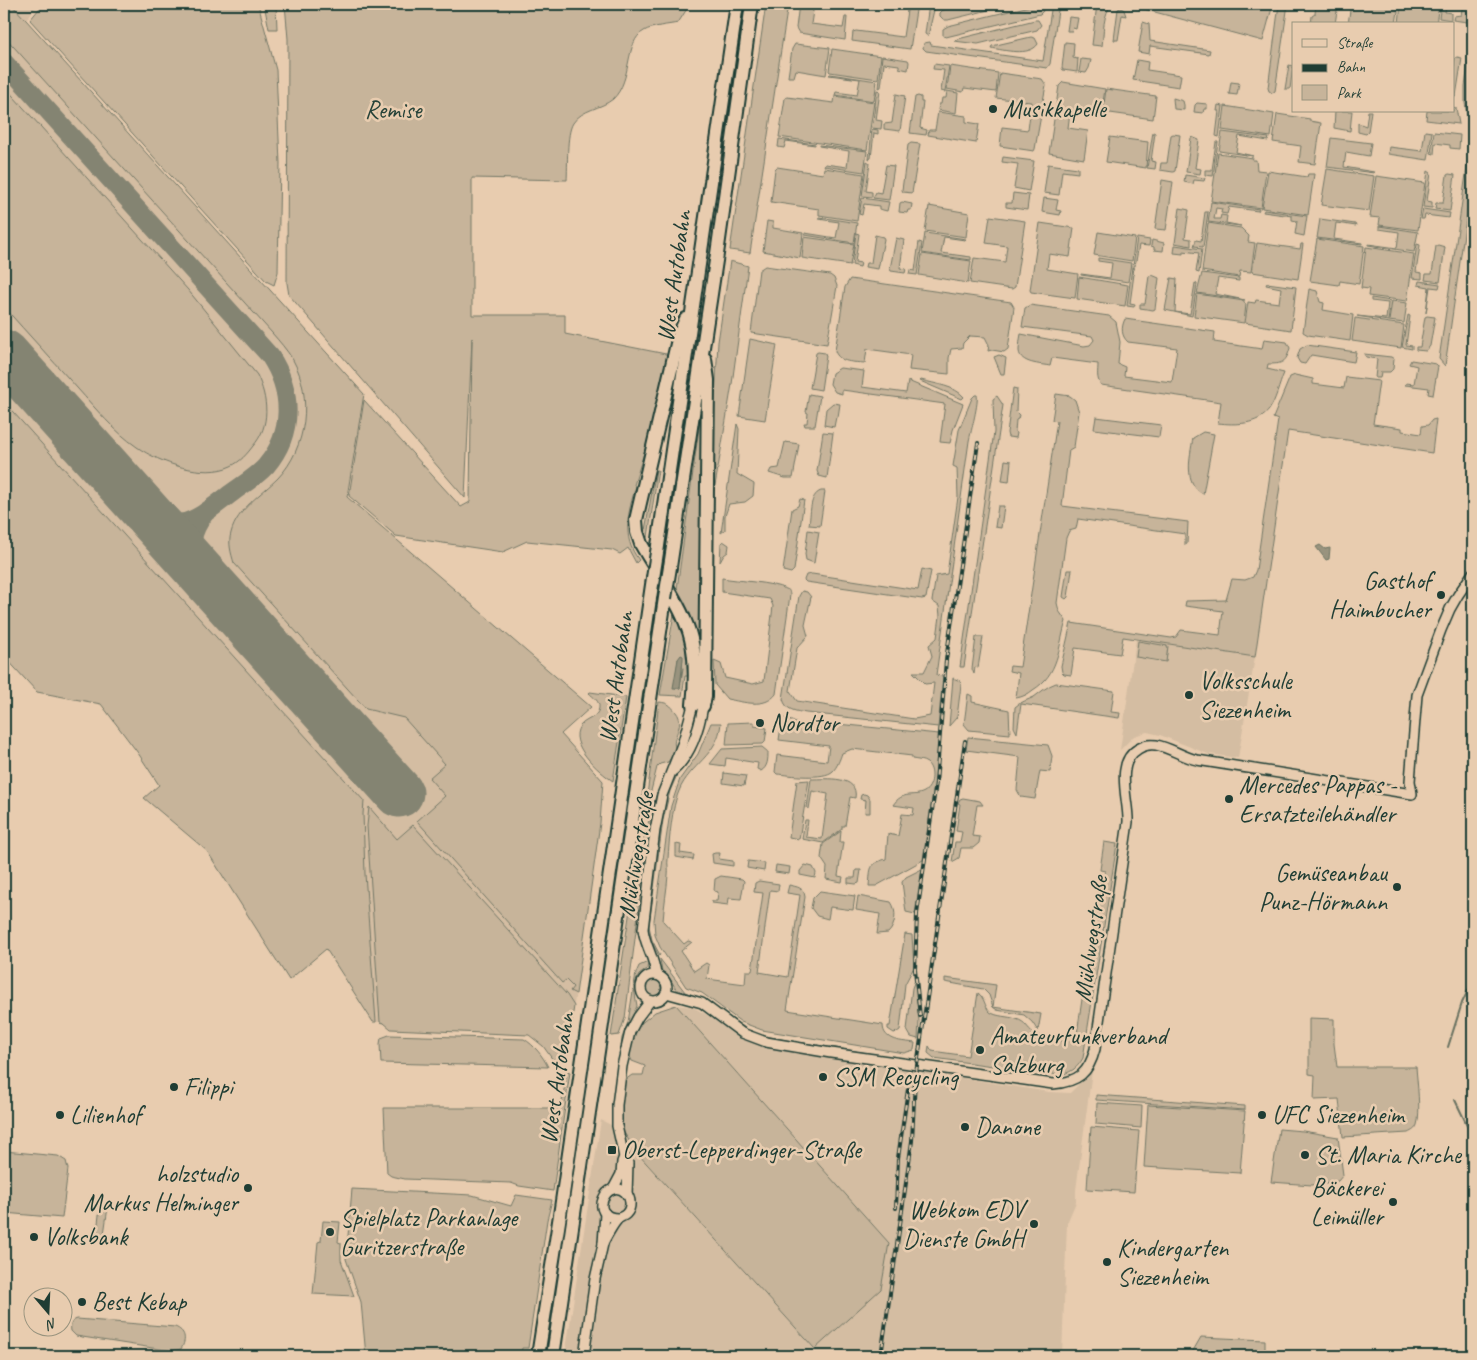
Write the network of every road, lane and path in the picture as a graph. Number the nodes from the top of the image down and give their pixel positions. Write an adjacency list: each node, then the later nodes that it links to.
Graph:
1 (737, 4): 3 (highway, West Autobahn)
2 (752, 4): 4 (highway, West Autobahn)
3 (692, 306): 6 (highway); 16 (highway, West Autobahn, bridge)
4 (703, 342): 6 (highway); 17 (highway, West Autobahn, bridge)
5 (1473, 573): 8 (street, Mühlwegstraße)
6 (698, 706): 7 (street, Mühlwegstraße)
7 (656, 975): 8 (street, Mühlwegstraße); 9 (street)
8 (666, 993): 9 (street)
9 (650, 1001): 10 (street)
10 (624, 1157): 11 (street); 12 (street)
11 (613, 1190): 12 (street); 13 (street)
12 (627, 1195): 14 (street)
13 (605, 1213): 14 (street); 15 (street)
14 (618, 1218): 15 (street)
15 (603, 1244): 18 (street)
16 (538, 1356)
17 (553, 1356)
18 (584, 1356)

